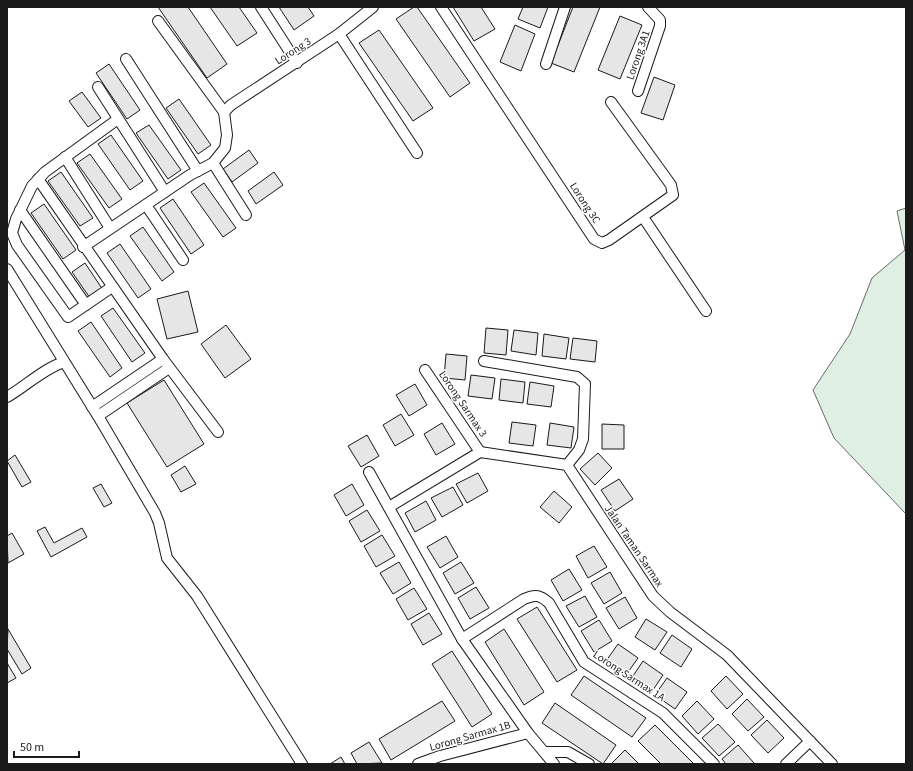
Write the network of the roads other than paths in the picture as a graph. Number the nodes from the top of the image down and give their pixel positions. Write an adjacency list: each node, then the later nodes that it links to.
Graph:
1 (261, 7): 9 (street)
2 (372, 7): 7 (street, Lorong 3)
3 (442, 7): 25 (street, Lorong 3C)
4 (565, 7): 10 (street)
5 (648, 7): 12 (street, Lorong 3A1)
6 (158, 22): 14 (street)
7 (339, 34): 9 (street, Lorong 3); 16 (street)
8 (126, 60): 19 (street)
9 (297, 63): 14 (street, Lorong 3)
10 (546, 64)
11 (98, 87): 15 (street)
12 (638, 91)
13 (611, 102): 25 (street, Lorong 3C)
14 (224, 112): 18 (street)
15 (118, 119): 17 (street); 21 (street)
16 (416, 153)
17 (65, 157): 20 (street); 26 (street)
18 (213, 163): 19 (street); 24 (street)
19 (198, 171): 21 (street)
20 (38, 179): 23 (street); 27 (street)
21 (165, 192): 22 (street)
22 (146, 205): 26 (street); 28 (street)
23 (20, 210): 31 (street); 31 (street)
24 (246, 215)
25 (643, 217): 32 (street)
26 (110, 228): 27 (street)
27 (84, 247): 30 (street)
28 (183, 260)
29 (7, 269): 35 (street)
30 (112, 287): 31 (street); 33 (street)
31 (86, 305)
32 (706, 311)
33 (163, 359): 36 (street); 39 (street)
34 (484, 361): 43 (street)
35 (64, 362): 38 (street); 39 (street)
36 (169, 368): 40 (street); 41 (street)
37 (425, 370): 42 (street, Lorong Sarmax 3)
38 (7, 397)
39 (92, 407): 40 (street)
40 (98, 416): 50 (street)
41 (218, 432)
42 (480, 452): 43 (street); 45 (street)
43 (567, 465): 48 (street, Jalan Taman Sarmax)
44 (369, 472): 45 (street)
45 (389, 507): 46 (street)
46 (462, 639): 47 (street); 54 (street, Lorong Sarmax 1A)
47 (528, 733): 49 (street); 51 (street, Lorong Sarmax 1B)
48 (810, 741): 55 (street); 56 (street, Jalan Taman Sarmax)
49 (545, 752): 52 (street); 53 (street)
50 (302, 764)
51 (418, 764)
52 (554, 764)
53 (589, 764)
54 (714, 764)
55 (786, 764)
56 (832, 764)

